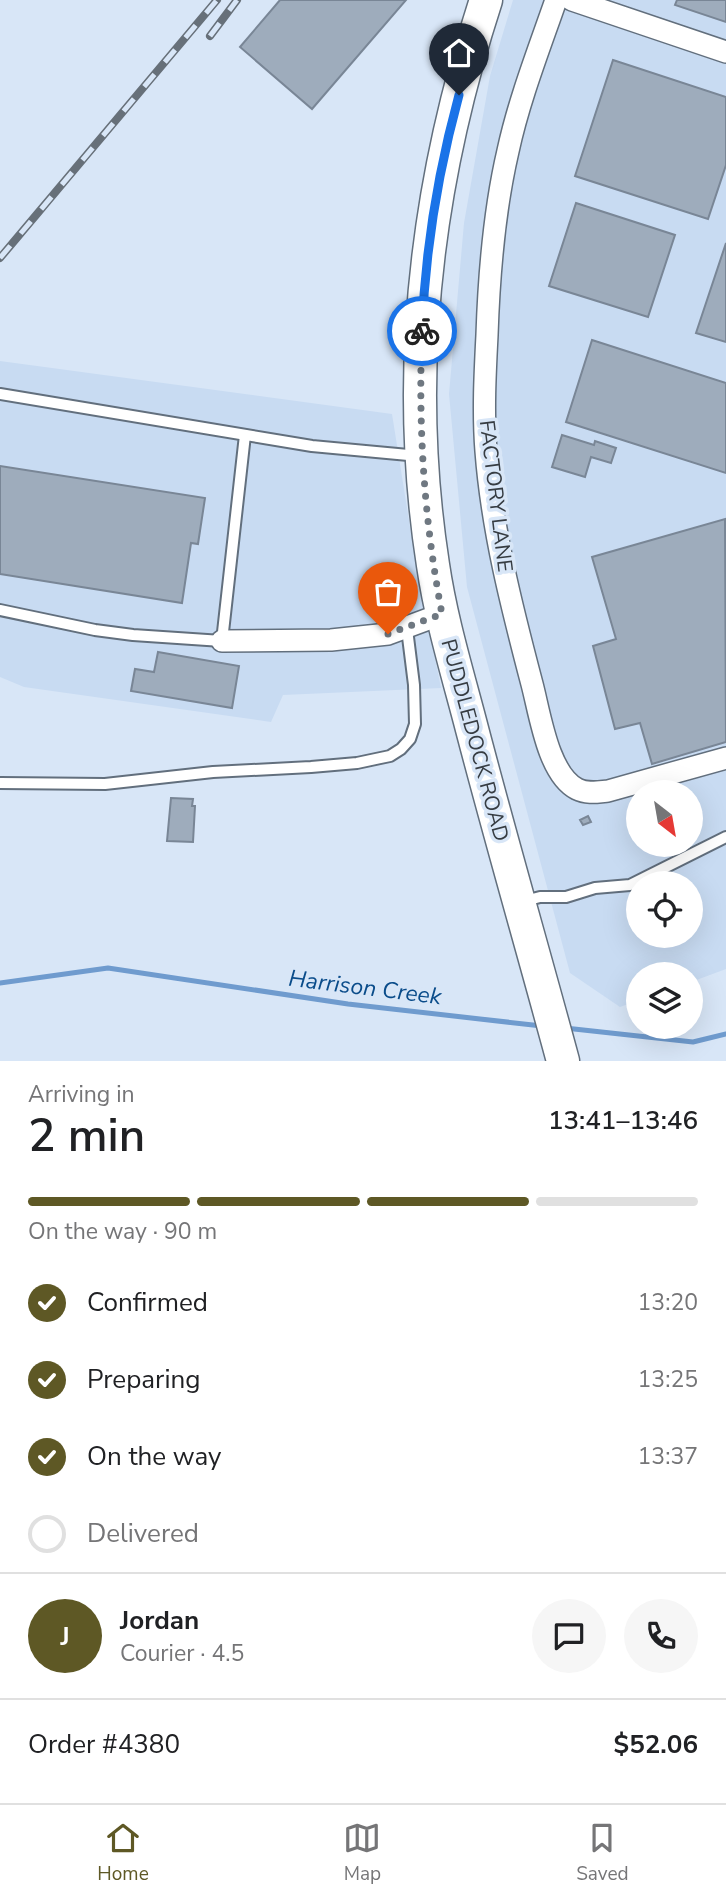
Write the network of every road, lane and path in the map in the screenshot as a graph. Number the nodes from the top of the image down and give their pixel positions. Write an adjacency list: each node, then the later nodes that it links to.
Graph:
1 (486, 0): 7 (main road, PUDDLEDOCK ROAD)
2 (556, 0): 12 (street, FACTORY LANE)
3 (572, 0): 4 (street)
4 (726, 52)
5 (0, 394): 6 (lane)
6 (245, 435): 7 (lane); 11 (lane)
7 (421, 456): 9 (main road, PUDDLEDOCK ROAD)
8 (0, 610): 11 (lane)
9 (442, 614): 10 (street); 15 (main road, PUDDLEDOCK ROAD)
10 (407, 629): 11 (street); 13 (lane)
11 (222, 641)
12 (726, 758)
13 (0, 783)
14 (726, 837): 15 (lane)
15 (519, 903): 16 (main road, PUDDLEDOCK ROAD)
16 (557, 1041)

